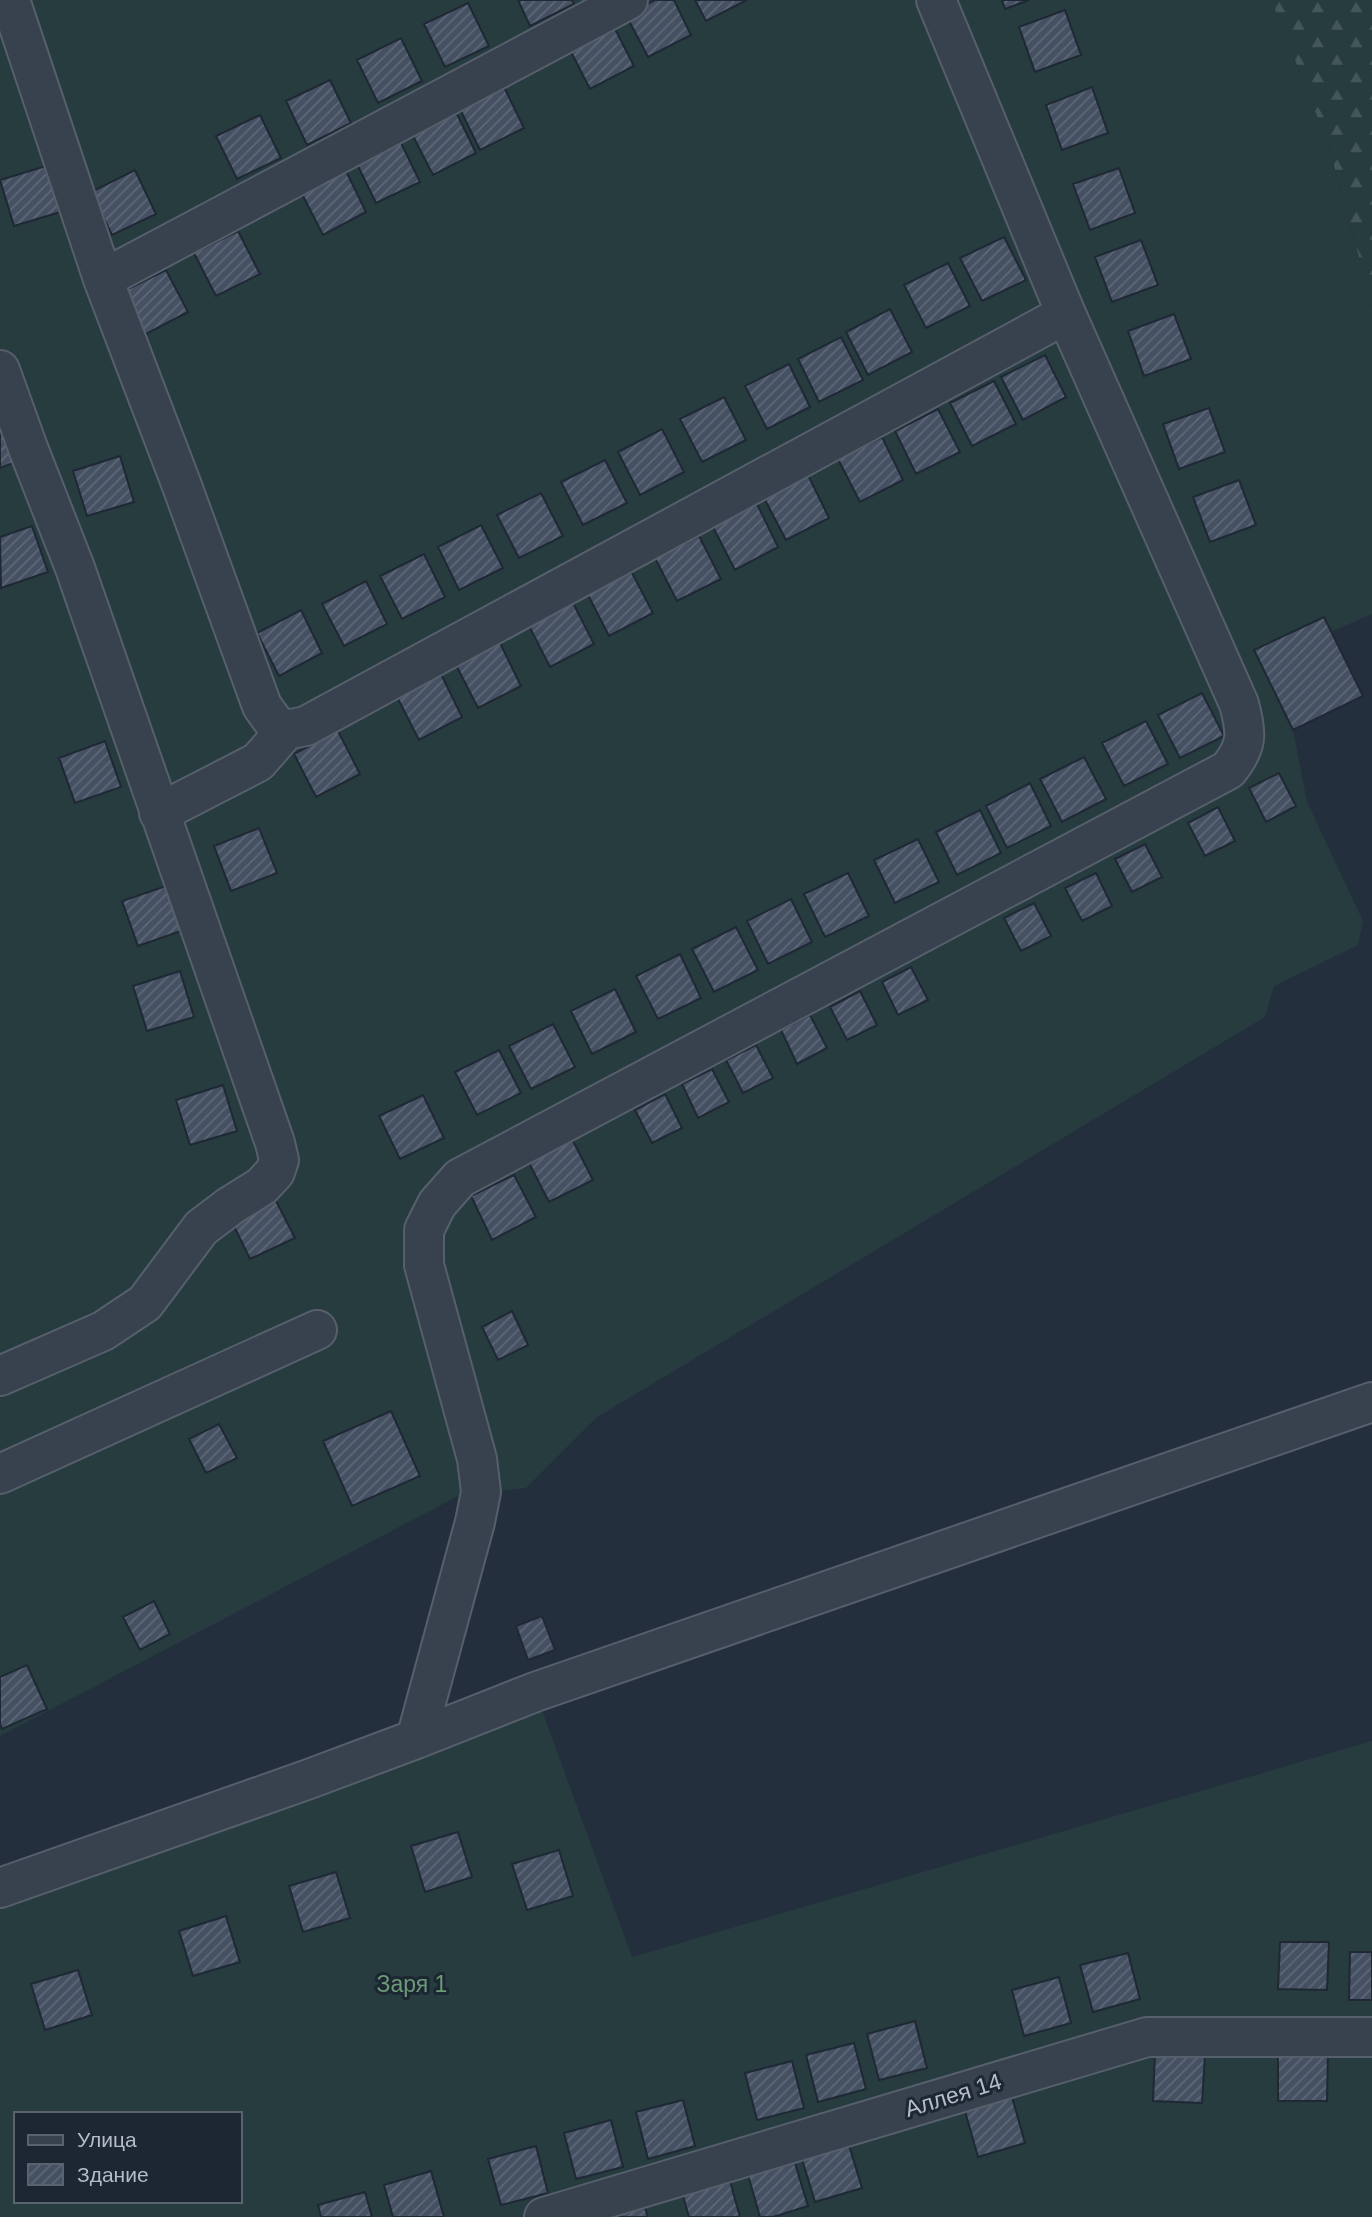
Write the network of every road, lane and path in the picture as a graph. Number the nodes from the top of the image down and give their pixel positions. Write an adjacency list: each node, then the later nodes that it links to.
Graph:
1 (10, 0): 4 (lane)
2 (628, 0): 4 (lane)
3 (936, 0): 5 (lane)
4 (103, 279): 7 (lane)
5 (1066, 314): 7 (lane); 13 (lane)
6 (0, 369): 8 (lane)
7 (286, 730): 8 (lane)
8 (159, 813): 10 (lane)
9 (317, 1330): 12 (lane)
10 (0, 1376)
11 (1372, 1402): 13 (lane)
12 (0, 1474)
13 (416, 1739): 14 (lane)
14 (0, 1888)
15 (1372, 2037): 16 (lane, Аллея 14)
16 (544, 2217)

